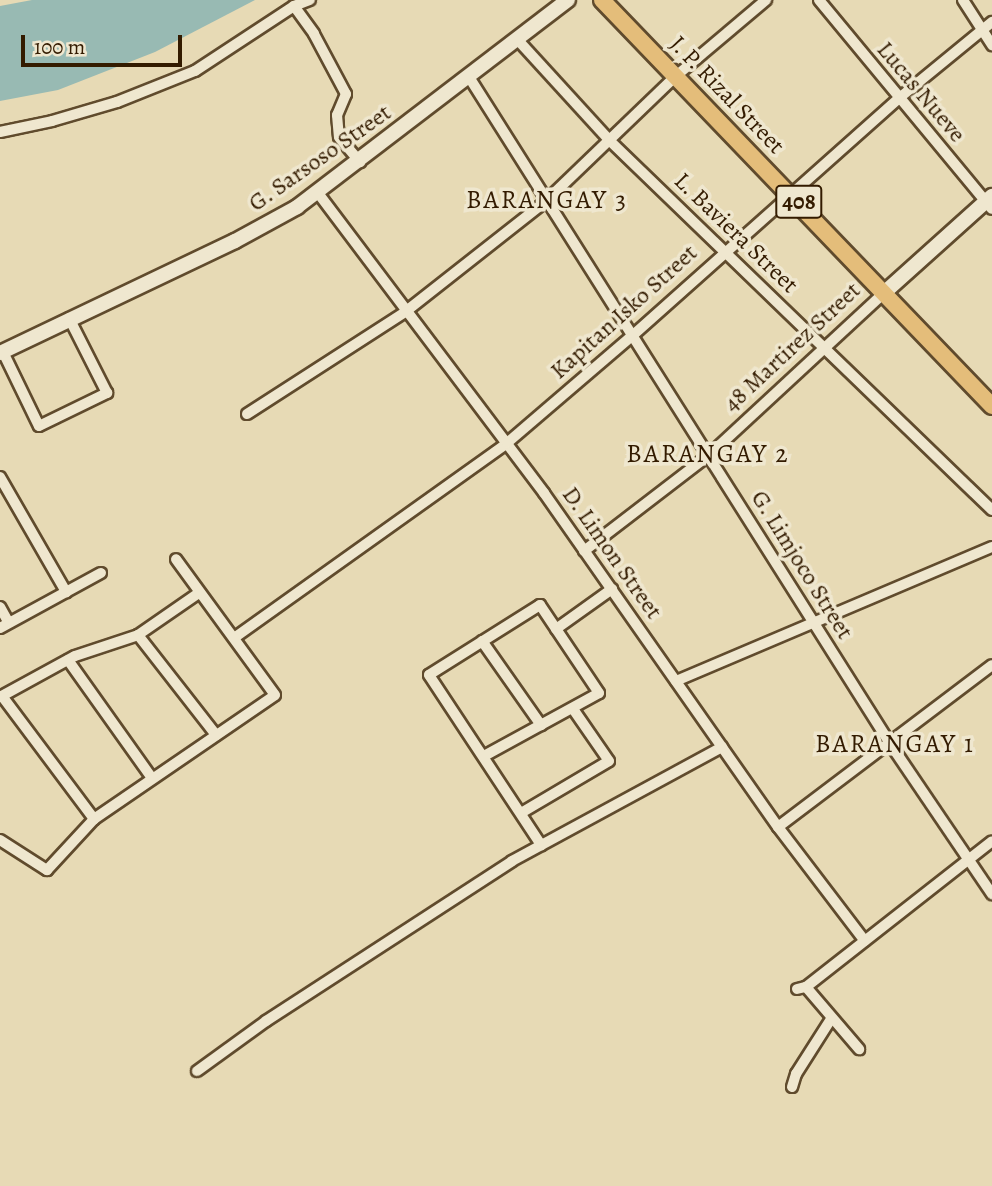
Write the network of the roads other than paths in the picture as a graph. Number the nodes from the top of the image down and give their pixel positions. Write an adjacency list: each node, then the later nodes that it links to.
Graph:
1 (310, 0): 7 (street)
2 (568, 0): 10 (street, G. Sarsoso Street)
3 (602, 0): 12 (main road, J. P. Rizal Street / 408)
4 (766, 0): 12 (street)
5 (819, 0): 14 (street, Lucas Nueve)
6 (963, 0): 9 (street)
7 (294, 6): 15 (street); 17 (street)
8 (992, 22): 9 (street, Kapitan Isko Street)
9 (983, 31): 11 (street); 14 (street, Kapitan Isko Street)
10 (517, 40): 13 (street, G. Sarsoso Street); 16 (street, L. Baviera Street)
11 (992, 45)
12 (676, 76): 16 (street); 19 (main road, J. P. Rizal Street / 408)
13 (469, 77): 17 (street, G. Sarsoso Street); 20 (street, G. Limjoco Street)
14 (898, 99): 19 (street, Kapitan Isko Street); 21 (street, Lucas Nueve)
15 (0, 132)
16 (611, 141): 20 (street); 22 (street, L. Baviera Street)
17 (360, 162): 18 (street, G. Sarsoso Street)
18 (318, 193): 24 (street, D. Limon Street); 25 (street, G. Sarsoso Street)
19 (791, 193): 22 (street, Kapitan Isko Street); 23 (main road, J. P. Rizal Street / 408)
20 (546, 201): 24 (street); 26 (street, G. Limjoco Street)
21 (990, 202): 23 (street, 48 Martirez Street)
22 (725, 250): 26 (street, Kapitan Isko Street); 27 (street, L. Baviera Street)
23 (885, 292): 27 (street, 48 Martirez Street); 29 (main road, J. P. Rizal Street / 408)
24 (405, 312): 30 (street); 31 (street, D. Limon Street)
25 (69, 318): 28 (street, G. Sarsoso Street); 28 (street)
26 (632, 336): 31 (street, Kapitan Isko Street); 32 (street, G. Limjoco Street)
27 (825, 348): 32 (street, 48 Martirez Street); 34 (street, L. Baviera Street)
28 (1, 352)
29 (992, 406)
30 (247, 415)
31 (507, 443): 36 (street, D. Limon Street); 47 (street, Kapitan Isko Street)
32 (709, 455): 36 (street, 48 Martirez Street); 43 (street, G. Limjoco Street)
33 (0, 477): 41 (street)
34 (992, 510)
35 (992, 547): 43 (street)
36 (584, 551): 39 (street, D. Limon Street)
37 (176, 559): 40 (street)
38 (101, 573): 41 (street)
39 (612, 589): 45 (street); 51 (street, D. Limon Street)
40 (201, 592): 46 (street); 47 (street)
41 (66, 593): 44 (street)
42 (0, 607): 44 (street)
43 (812, 621): 51 (street); 56 (street, G. Limjoco Street)
44 (5, 625)
45 (556, 629): 48 (street); 53 (street)
46 (138, 635): 49 (street); 55 (street)
47 (234, 638): 55 (street)
48 (482, 641): 54 (street); 58 (street)
49 (68, 660): 52 (street); 59 (street)
50 (992, 665): 56 (street)
51 (676, 681): 57 (street, D. Limon Street)
52 (1, 697): 61 (street)
53 (573, 709): 54 (street); 60 (street)
54 (541, 725): 58 (street)
55 (216, 735): 59 (street)
56 (889, 742): 62 (street); 66 (street, G. Limjoco Street)
57 (722, 747): 62 (street, D. Limon Street); 65 (street)
58 (484, 756): 60 (street)
59 (152, 778): 61 (street)
60 (521, 813): 65 (street)
61 (93, 820): 63 (street)
62 (778, 827): 68 (street, D. Limon Street)
63 (0, 839)
64 (992, 841): 66 (street)
65 (541, 845): 71 (street)
66 (969, 859): 67 (street, G. Limjoco Street); 68 (street)
67 (992, 894)
68 (865, 941): 69 (street)
69 (831, 1018): 70 (street); 72 (street)
70 (859, 1049)
71 (197, 1071)
72 (792, 1087)

